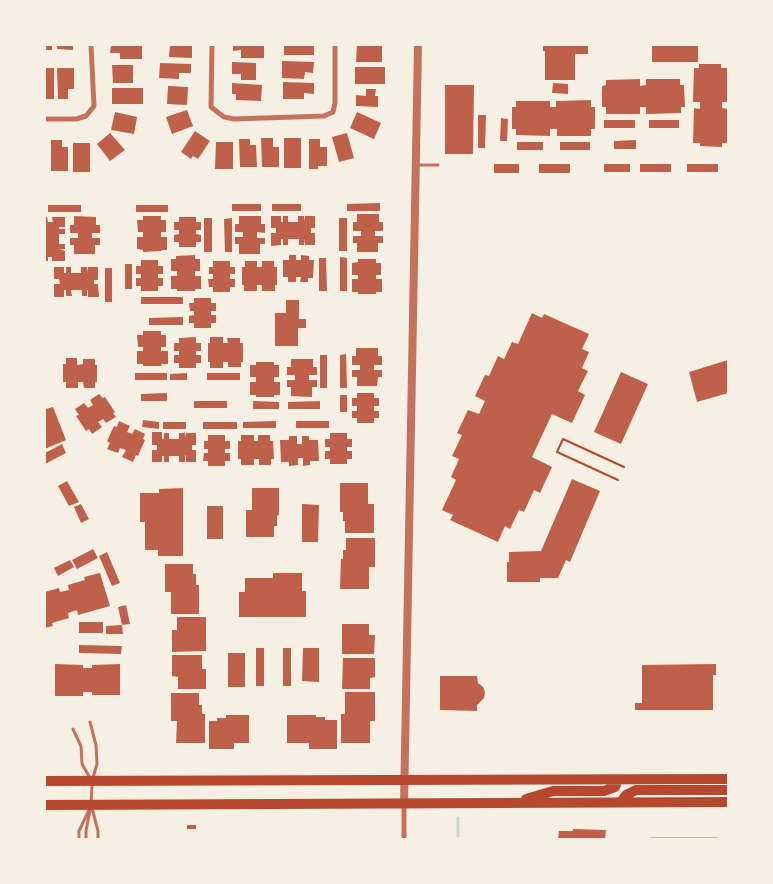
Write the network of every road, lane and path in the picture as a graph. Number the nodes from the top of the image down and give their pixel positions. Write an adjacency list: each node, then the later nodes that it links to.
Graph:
1 (91, 45): 5 (street)
2 (212, 45): 3 (street)
3 (335, 45)
4 (418, 45): 6 (street)
5 (45, 119)
6 (416, 165): 7 (lane); 16 (street)
7 (438, 165)
8 (624, 467): 9 (path)
9 (618, 480)
10 (90, 722): 15 (lane)
11 (74, 728): 15 (lane)
12 (728, 779): 13 (main road)
13 (618, 780): 16 (main road); 20 (main road)
14 (45, 781): 15 (main road)
15 (92, 781): 16 (main road); 23 (lane)
16 (404, 781): 21 (street)
17 (728, 790): 18 (main road)
18 (621, 802): 19 (main road); 20 (main road)
19 (728, 802)
20 (511, 803): 21 (main road)
21 (404, 804): 23 (main road); 27 (street)
22 (45, 805): 23 (main road)
23 (91, 805): 24 (lane); 25 (lane); 26 (lane)
24 (79, 839)
25 (86, 839)
26 (98, 839)
27 (404, 839)
28 (651, 839): 29 (lane)
29 (717, 839)

